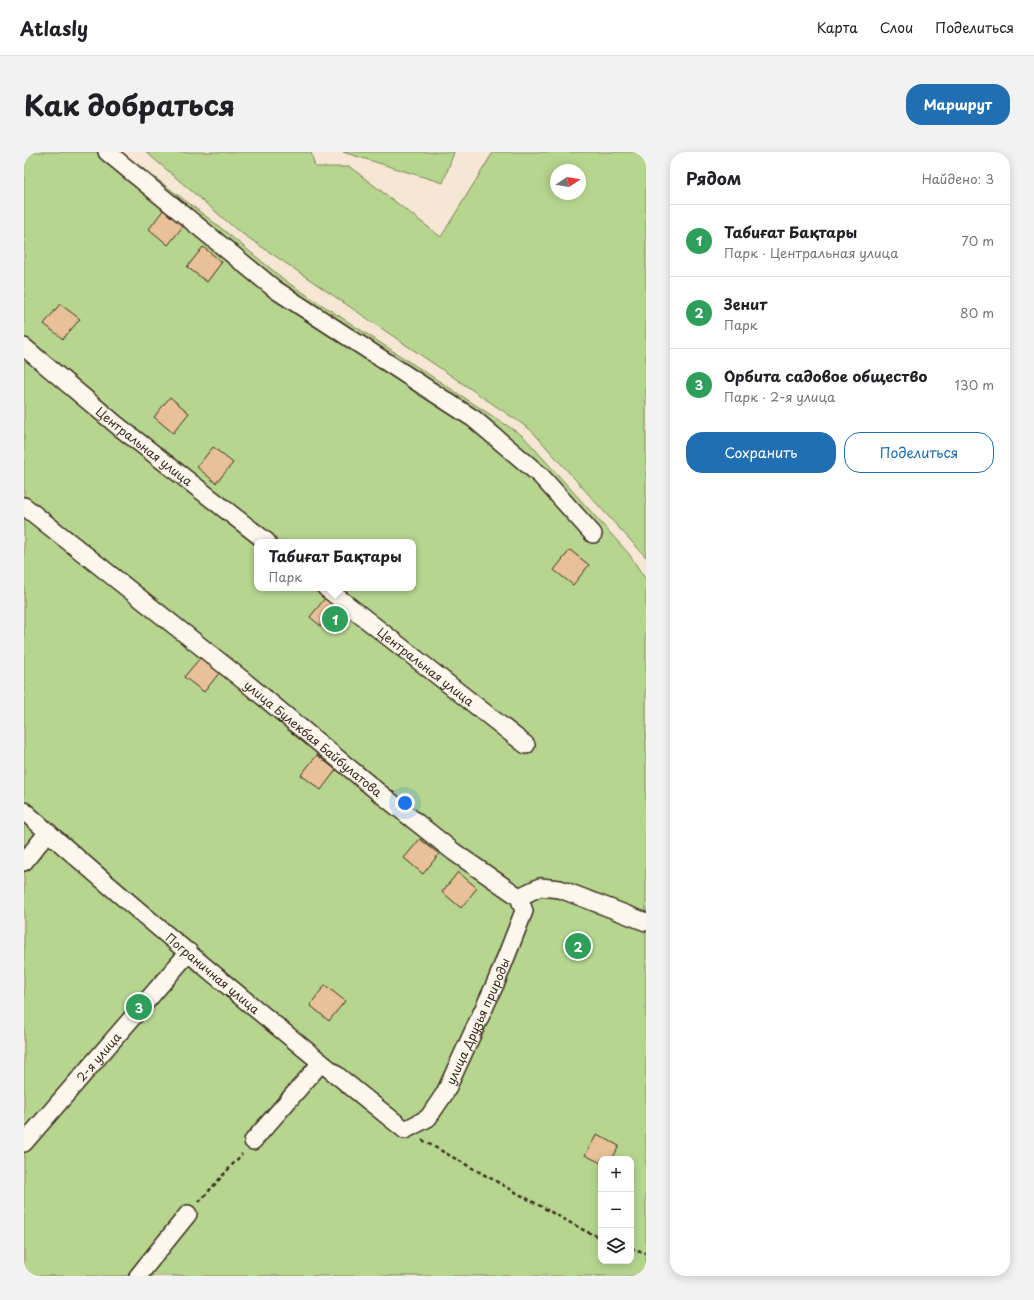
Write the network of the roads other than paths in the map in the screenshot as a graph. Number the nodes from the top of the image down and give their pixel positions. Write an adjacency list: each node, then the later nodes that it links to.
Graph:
1 (107, 152): 4 (street)
2 (24, 347): 5 (street, Центральная улица)
3 (24, 506): 11 (street, улица Булекбая Байбулатова)
4 (592, 534)
5 (263, 539)
6 (330, 591): 7 (street, Центральная улица)
7 (526, 744)
8 (24, 811): 9 (street, Пограничная улица)
9 (48, 832): 10 (street); 13 (street, Пограничная улица)
10 (24, 862)
11 (519, 896): 12 (street); 15 (street, улица Друзья природы)
12 (646, 922)
13 (189, 952): 14 (street, Пограничная улица); 17 (street, 2-я улица)
14 (320, 1063): 15 (street, Пограничная улица); 16 (street)
15 (405, 1130)
16 (253, 1141)
17 (24, 1143)
18 (188, 1214): 19 (street)
19 (138, 1276)

